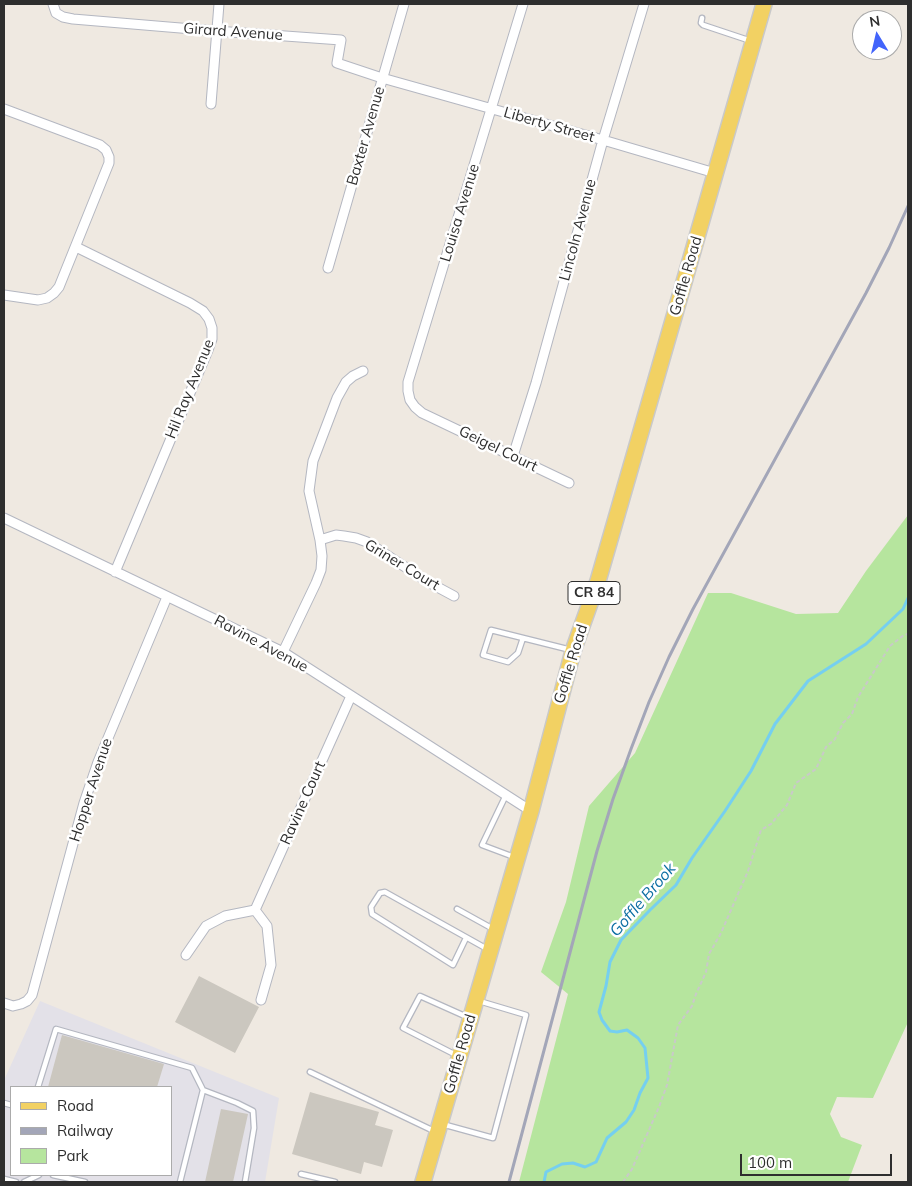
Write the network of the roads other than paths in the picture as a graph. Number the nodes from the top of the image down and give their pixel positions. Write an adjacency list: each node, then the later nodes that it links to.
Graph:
1 (53, 4): 8 (street, Girard Avenue)
2 (219, 4): 8 (street)
3 (404, 4): 10 (street, Baxter Avenue)
4 (523, 4): 12 (street, Louisa Avenue)
5 (644, 4): 14 (street, Lincoln Avenue)
6 (764, 4): 9 (main road, Goffle Road / CR 84)
7 (702, 18): 9 (lane)
8 (216, 31): 10 (street, Girard Avenue); 11 (street)
9 (753, 41): 15 (main road, Goffle Road / CR 84)
10 (382, 78): 12 (street, Liberty Street); 17 (street, Baxter Avenue)
11 (211, 104)
12 (492, 108): 14 (street, Liberty Street); 20 (street, Louisa Avenue)
13 (4, 109): 16 (street)
14 (603, 140): 15 (street, Liberty Street); 21 (street, Lincoln Avenue)
15 (715, 173): 29 (main road, Goffle Road / CR 84)
16 (76, 247): 18 (street); 25 (street, Hil Ray Avenue)
17 (328, 268)
18 (4, 294)
19 (362, 371): 24 (street)
20 (427, 415): 21 (street, Geigel Court)
21 (512, 456): 22 (street, Geigel Court)
22 (569, 483)
23 (4, 518): 25 (street, Ravine Avenue)
24 (320, 540): 26 (street, Griner Court); 30 (street)
25 (115, 572): 27 (street, Ravine Avenue)
26 (454, 596)
27 (168, 597): 30 (street, Ravine Avenue); 43 (street, Hopper Avenue)
28 (522, 638): 28 (lane); 29 (lane)
29 (573, 651): 33 (main road, Goffle Road / CR 84)
30 (283, 652): 31 (street, Ravine Avenue)
31 (351, 696): 32 (street, Ravine Avenue); 36 (street, Ravine Court)
32 (506, 796): 33 (street, Ravine Avenue); 34 (lane)
33 (531, 811): 34 (main road, Goffle Road / CR 84)
34 (517, 858): 37 (main road, Goffle Road / CR 84)
35 (457, 909): 37 (lane)
36 (255, 910): 40 (street); 41 (street)
37 (496, 931): 39 (main road, Goffle Road / CR 84)
38 (466, 938): 38 (lane); 39 (lane)
39 (490, 950): 42 (main road, Goffle Road / CR 84)
40 (186, 955)
41 (261, 1000)
42 (476, 1000): 44 (main road, Goffle Road / CR 84); 49 (lane)
43 (4, 1003)
44 (470, 1019): 45 (main road, Goffle Road / CR 84); 45 (lane)
45 (459, 1057): 49 (main road, Goffle Road / CR 84)
46 (310, 1072): 49 (lane)
47 (38, 1086): 48 (lane)
48 (203, 1090): 57 (lane); 58 (lane)
49 (438, 1128): 60 (main road, Goffle Road / CR 84)
50 (301, 1174): 59 (lane)
51 (36, 1176): 55 (lane)
52 (58, 1176): 56 (lane)
53 (4, 1179): 54 (lane)
54 (16, 1182)
55 (24, 1182)
56 (85, 1182)
57 (180, 1182)
58 (245, 1182)
59 (334, 1182)
60 (423, 1182)

